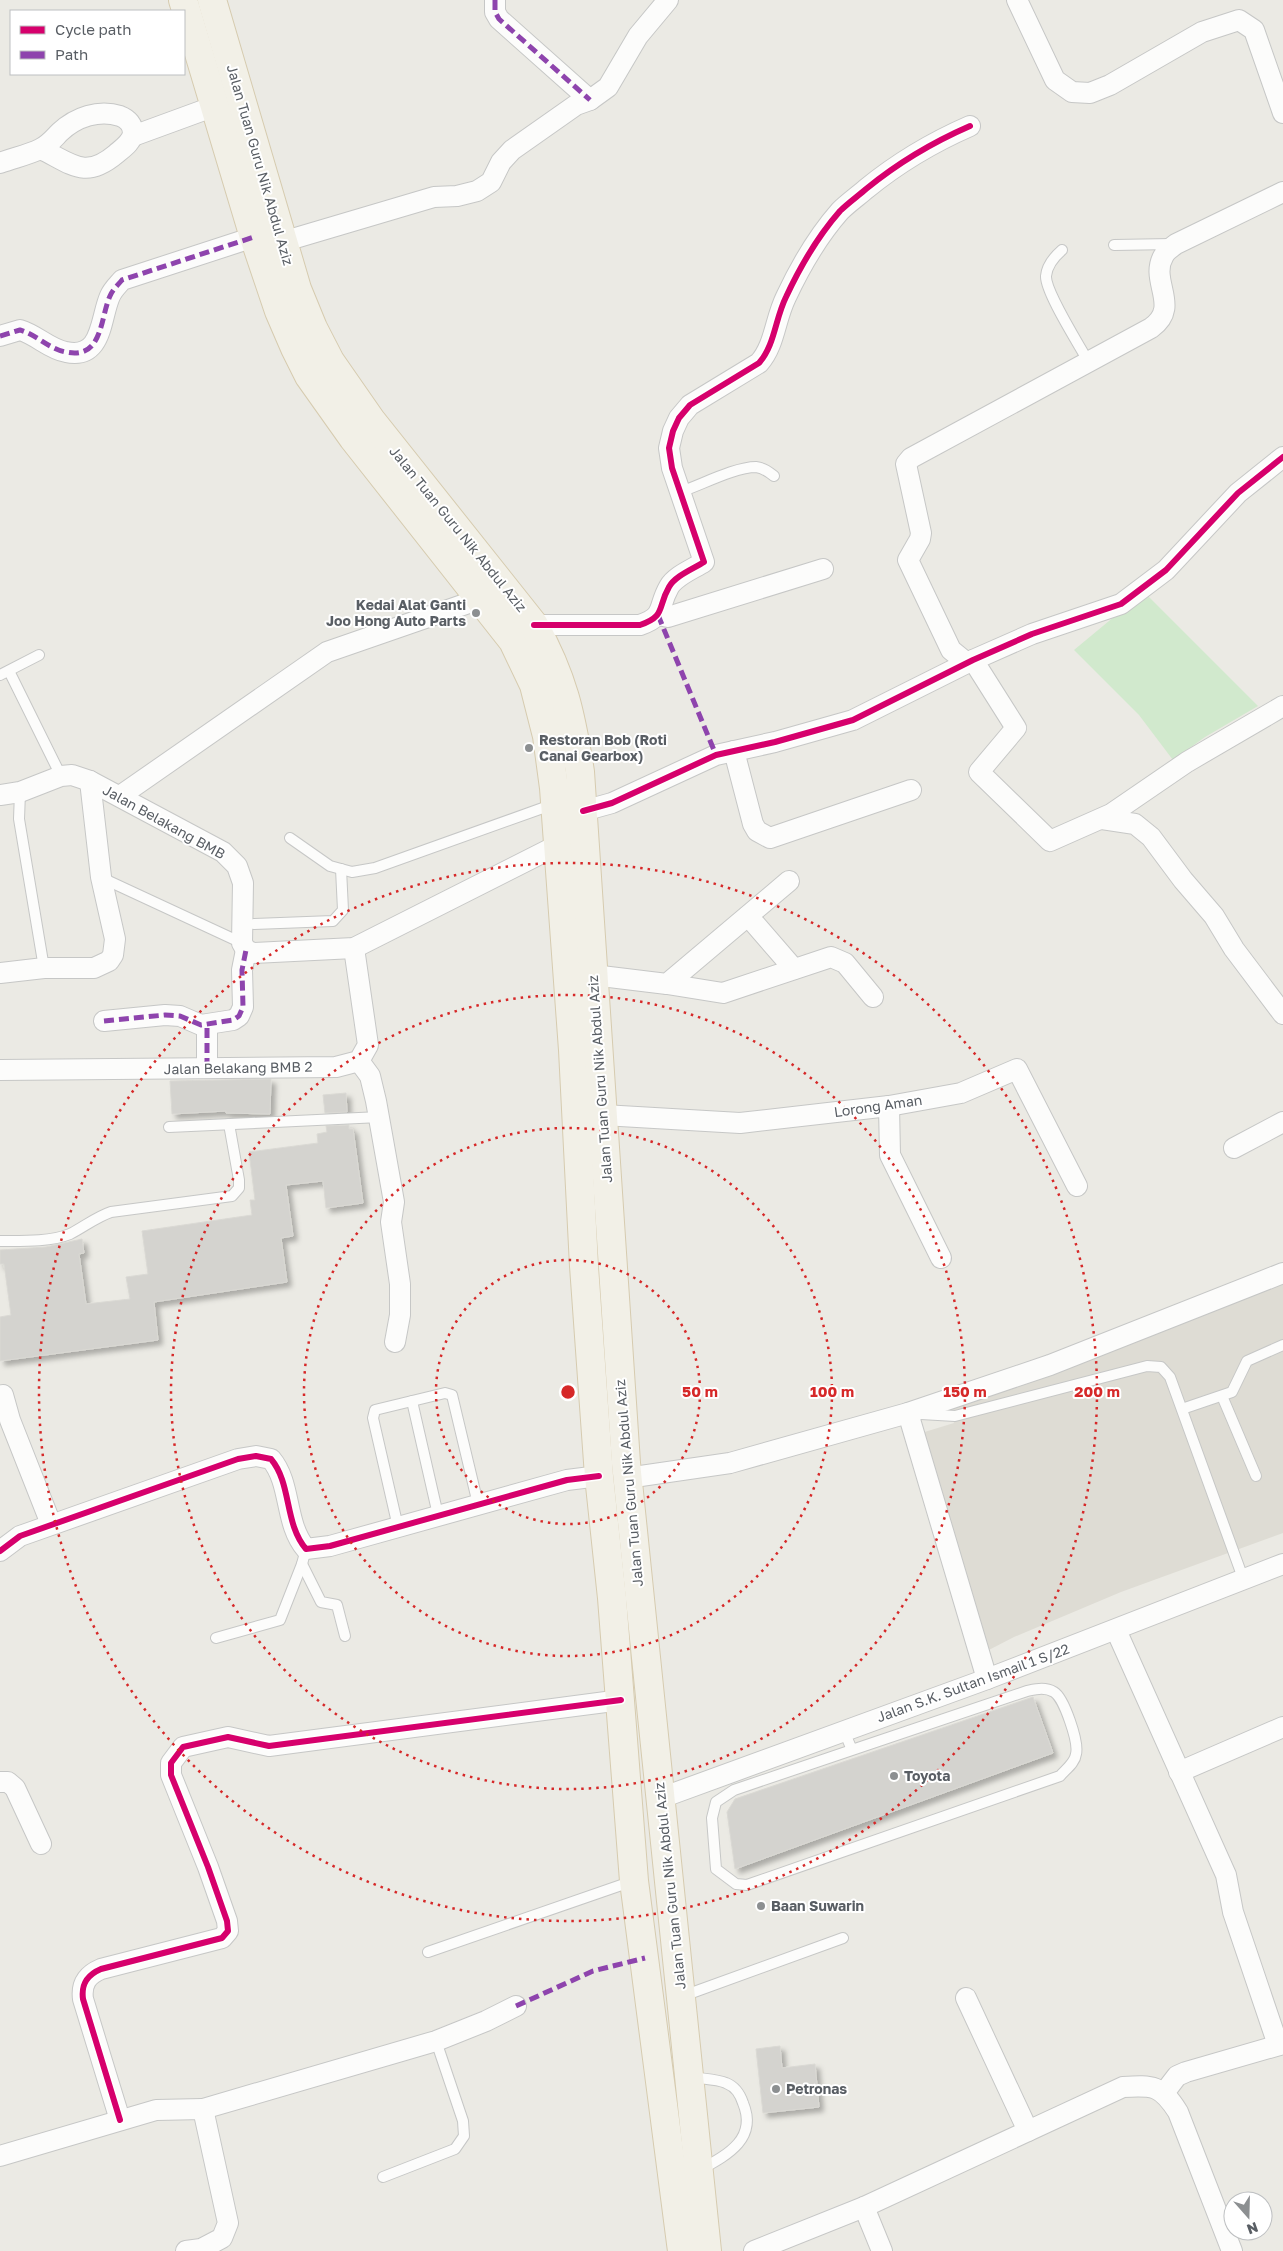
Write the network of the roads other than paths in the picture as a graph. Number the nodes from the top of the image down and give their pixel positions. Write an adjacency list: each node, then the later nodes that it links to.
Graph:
1 (183, 0): 7 (main road, Jalan Tuan Guru Nik Abdul Aziz)
2 (212, 0): 15 (main road, Jalan Tuan Guru Nik Abdul Aziz)
3 (495, 0): 6 (street)
4 (668, 0): 6 (street)
5 (1017, 0): 8 (street)
6 (590, 100): 15 (street)
7 (215, 106): 10 (street); 14 (main road, Jalan Tuan Guru Nik Abdul Aziz)
8 (1283, 113)
9 (970, 126): 23 (street)
10 (132, 136): 11 (street); 11 (street)
11 (40, 149): 12 (street)
12 (0, 163)
13 (1283, 192): 16 (street)
14 (254, 237): 19 (street); 25 (main road, Jalan Tuan Guru Nik Abdul Aziz)
15 (282, 242): 27 (main road, Jalan Tuan Guru Nik Abdul Aziz)
16 (1176, 244): 17 (lane); 20 (street)
17 (1114, 245)
18 (1062, 250): 20 (lane)
19 (0, 336)
20 (1089, 363): 29 (street)
21 (1283, 457): 29 (street)
22 (774, 476): 23 (lane)
23 (680, 492): 26 (street)
24 (823, 569): 26 (street)
25 (480, 599): 38 (street); 39 (main road, Jalan Tuan Guru Nik Abdul Aziz)
26 (658, 615): 27 (street)
27 (534, 625): 40 (main road, Jalan Tuan Guru Nik Abdul Aziz)
28 (39, 655): 30 (lane)
29 (970, 661): 32 (street); 41 (street)
30 (4, 673): 33 (lane)
31 (1283, 706): 41 (street)
32 (734, 751): 35 (street); 40 (street)
33 (61, 776): 34 (street, Jalan Belakang BMB); 36 (street, Jalan Belakang BMB)
34 (90, 781): 38 (street, Jalan Belakang BMB); 45 (street)
35 (911, 790)
36 (20, 792): 37 (street, Jalan Belakang BMB); 51 (lane)
37 (0, 795)
38 (120, 796): 49 (street, Jalan Belakang BMB)
39 (555, 803): 43 (main road, Jalan Tuan Guru Nik Abdul Aziz); 44 (lane)
40 (583, 811): 54 (main road, Jalan Tuan Guru Nik Abdul Aziz)
41 (1102, 818): 57 (street)
42 (290, 838): 44 (lane)
43 (558, 845): 50 (street); 74 (main road, Jalan Tuan Guru Nik Abdul Aziz)
44 (341, 869): 48 (lane)
45 (101, 877): 49 (lane); 51 (street)
46 (788, 881): 47 (street)
47 (748, 916): 52 (street); 55 (street)
48 (254, 924)
49 (244, 946): 50 (street); 59 (street, Jalan Belakang BMB)
50 (354, 948): 60 (street)
51 (44, 968): 53 (street)
52 (794, 969): 55 (street); 56 (street)
53 (0, 973)
54 (593, 975): 55 (street); 64 (main road, Jalan Tuan Guru Nik Abdul Aziz)
55 (667, 984)
56 (873, 997)
57 (1283, 1014)
58 (104, 1021): 59 (street)
59 (207, 1025): 61 (street)
60 (359, 1062): 61 (street, Jalan Belakang BMB 2); 65 (street)
61 (207, 1068): 62 (street, Jalan Belakang BMB 2)
62 (0, 1070)
63 (889, 1106): 64 (street, Lorong Aman); 70 (street, Lorong Aman); 72 (street)
64 (603, 1115): 73 (main road, Jalan Tuan Guru Nik Abdul Aziz)
65 (380, 1117): 67 (lane); 76 (street)
66 (1283, 1122): 69 (street)
67 (229, 1124): 68 (lane); 71 (lane)
68 (169, 1127)
69 (1234, 1148)
70 (1078, 1186)
71 (0, 1241)
72 (941, 1258)
73 (612, 1261): 74 (main road); 85 (main road, Jalan Tuan Guru Nik Abdul Aziz)
74 (584, 1266): 83 (main road, Jalan Tuan Guru Nik Abdul Aziz)
75 (1283, 1273): 82 (street)
76 (395, 1342)
77 (1283, 1345): 79 (lane)
78 (3, 1395): 88 (street)
79 (1222, 1396): 81 (lane); 84 (lane)
80 (412, 1401): 86 (lane); 87 (lane); 89 (lane)
81 (1182, 1409): 82 (lane); 93 (lane)
82 (908, 1413): 85 (street); 97 (street)
83 (599, 1476): 86 (street); 98 (main road, Jalan Tuan Guru Nik Abdul Aziz)
84 (1256, 1476)
85 (627, 1478): 104 (main road, Jalan Tuan Guru Nik Abdul Aziz)
86 (478, 1504): 87 (street)
87 (438, 1515): 89 (street)
88 (51, 1524): 90 (street); 91 (street)
89 (398, 1527): 91 (street)
90 (0, 1551)
91 (304, 1556): 95 (lane); 96 (lane)
92 (1283, 1564): 93 (street, Jalan S.K. Sultan Ismail 1 S/22)
93 (1243, 1578): 94 (street, Jalan S.K. Sultan Ismail 1 S/22)
94 (1116, 1630): 97 (street, Jalan S.K. Sultan Ismail 1 S/22); 102 (street)
95 (345, 1636)
96 (216, 1638)
97 (987, 1679): 100 (street, Jalan S.K. Sultan Ismail 1 S/22)
98 (621, 1700): 107 (main road, Jalan Tuan Guru Nik Abdul Aziz); 118 (street)
99 (1283, 1727): 102 (street)
100 (844, 1731): 101 (lane); 104 (street, Jalan S.K. Sultan Ismail 1 S/22)
101 (852, 1750): 101 (lane)
102 (1179, 1772): 114 (street)
103 (0, 1782): 105 (street)
104 (660, 1798): 106 (main road, Jalan Tuan Guru Nik Abdul Aziz)
105 (41, 1844)
106 (666, 1854): 107 (main road); 110 (main road, Jalan Tuan Guru Nik Abdul Aziz)
107 (633, 1872): 109 (lane); 125 (main road, Jalan Tuan Guru Nik Abdul Aziz)
108 (843, 1938): 110 (lane)
109 (428, 1952)
110 (682, 1996): 115 (main road, Jalan Tuan Guru Nik Abdul Aziz)
111 (966, 1998): 119 (street)
112 (516, 2006): 113 (street)
113 (436, 2041): 117 (street); 122 (lane)
114 (1281, 2045): 116 (street)
115 (690, 2077): 121 (main road, Jalan Tuan Guru Nik Abdul Aziz); 121 (lane)
116 (1164, 2093): 119 (street); 129 (street)
117 (203, 2109): 118 (street); 124 (street)
118 (120, 2120): 120 (street)
119 (1028, 2131): 123 (street)
120 (0, 2156)
121 (699, 2171): 126 (main road, Jalan Tuan Guru Nik Abdul Aziz)
122 (383, 2177)
123 (864, 2207): 127 (street); 128 (street)
124 (186, 2251)
125 (682, 2251)
126 (707, 2251)
127 (754, 2251)
128 (882, 2251)
129 (1232, 2251)

